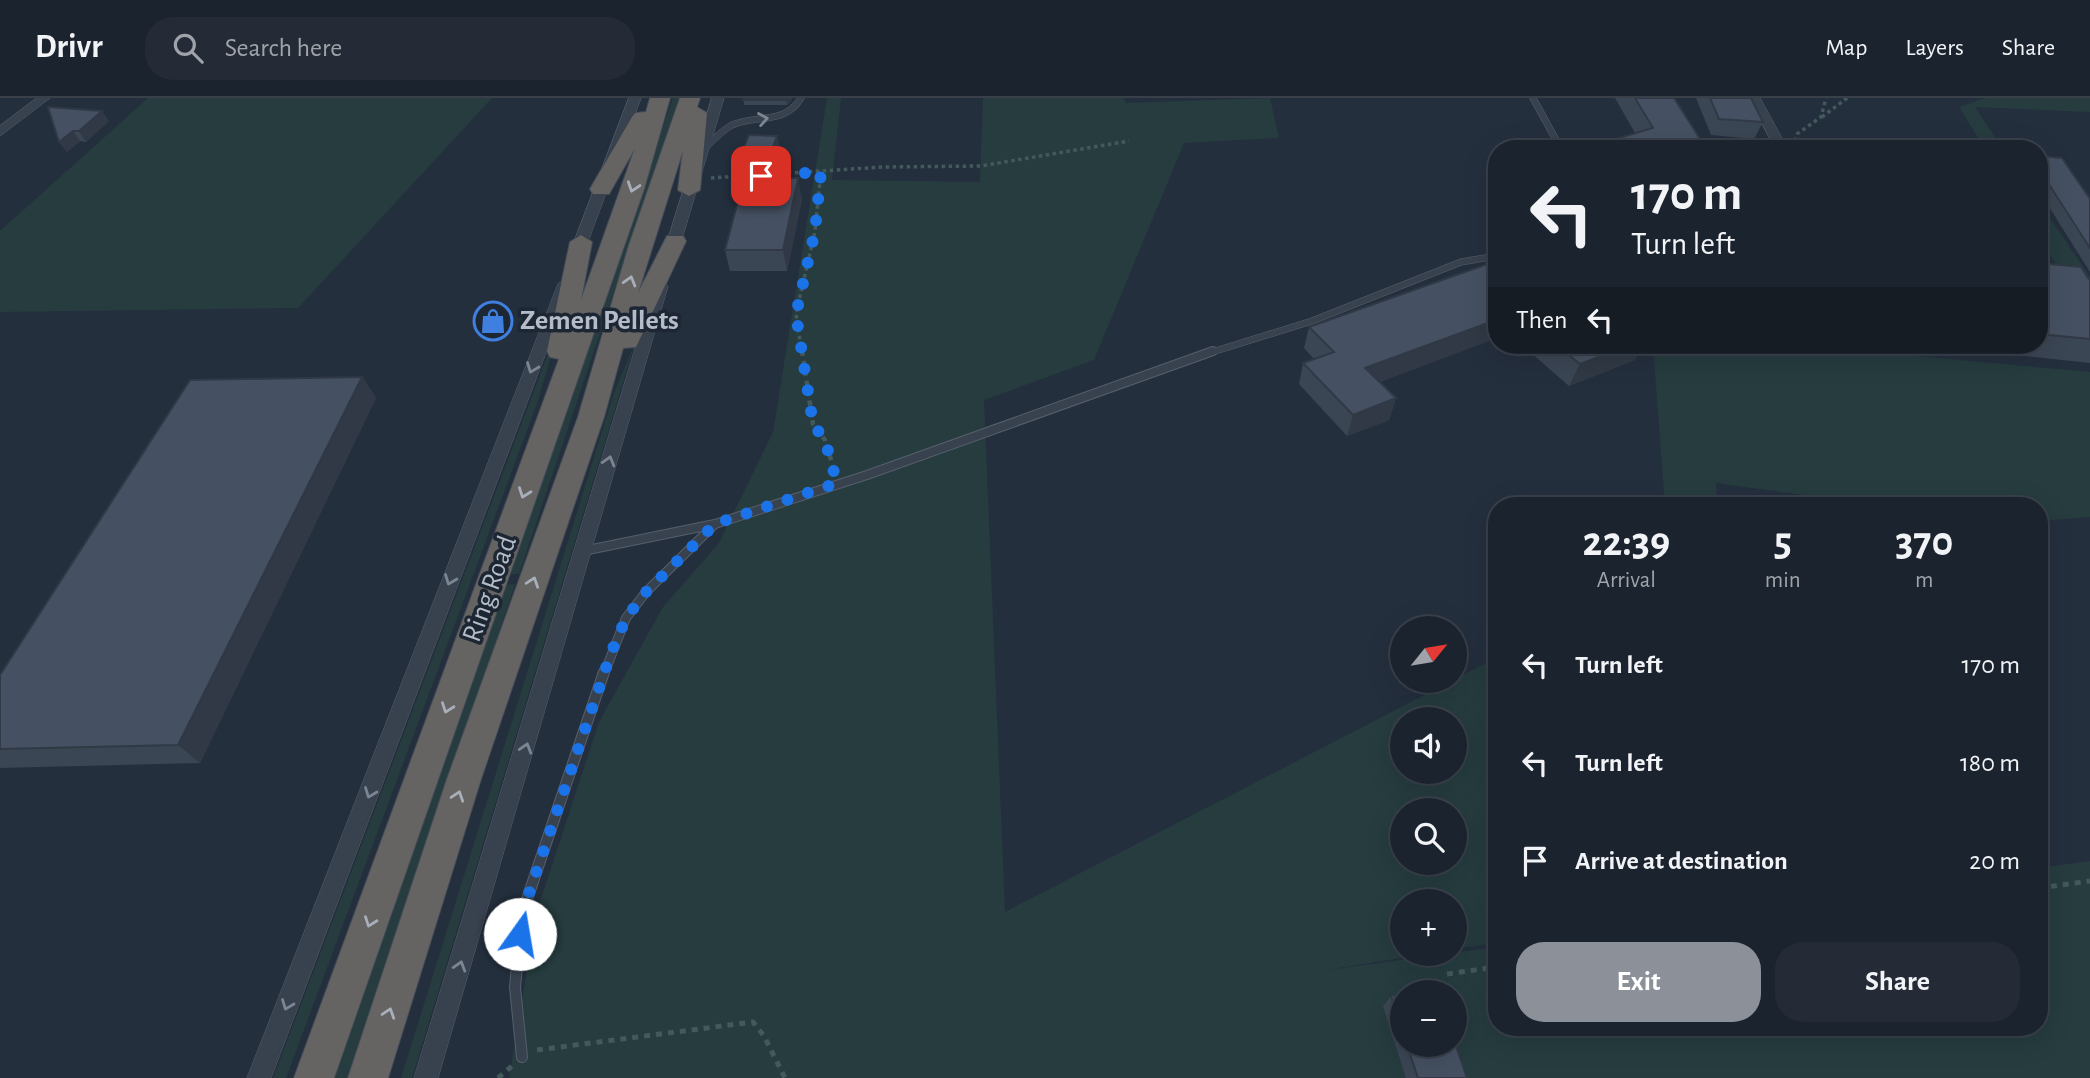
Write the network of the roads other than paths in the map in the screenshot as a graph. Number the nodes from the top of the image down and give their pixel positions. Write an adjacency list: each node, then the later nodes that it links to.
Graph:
1 (44, 98): 11 (street)
2 (635, 98): 16 (street)
3 (652, 98): 16 (highway)
4 (660, 98): 21 (highway, Ring Road, one-way to 21)
5 (690, 98): 20 (highway, Ring Road, one-way to 5)
6 (699, 98): 15 (highway)
7 (718, 98): 14 (street)
8 (801, 98): 14 (lane, one-way to 8)
9 (1533, 98): 12 (lane)
10 (1754, 98): 13 (street)
11 (0, 132)
12 (1556, 140)
13 (1778, 140)
14 (701, 152): 15 (street)
15 (691, 184): 17 (street)
16 (601, 189): 18 (street)
17 (675, 241): 20 (highway); 23 (street, one-way to 17)
18 (581, 242): 21 (highway); 25 (street, one-way to 25)
19 (1488, 257): 22 (lane)
20 (591, 417): 27 (highway, Ring Road, one-way to 20)
21 (538, 453): 26 (highway, Ring Road, one-way to 26)
22 (715, 524): 23 (lane); 24 (lane)
23 (583, 551): 28 (street, one-way to 23)
24 (522, 1057)
25 (259, 1078)
26 (314, 1078)
27 (368, 1078)
28 (426, 1078)

